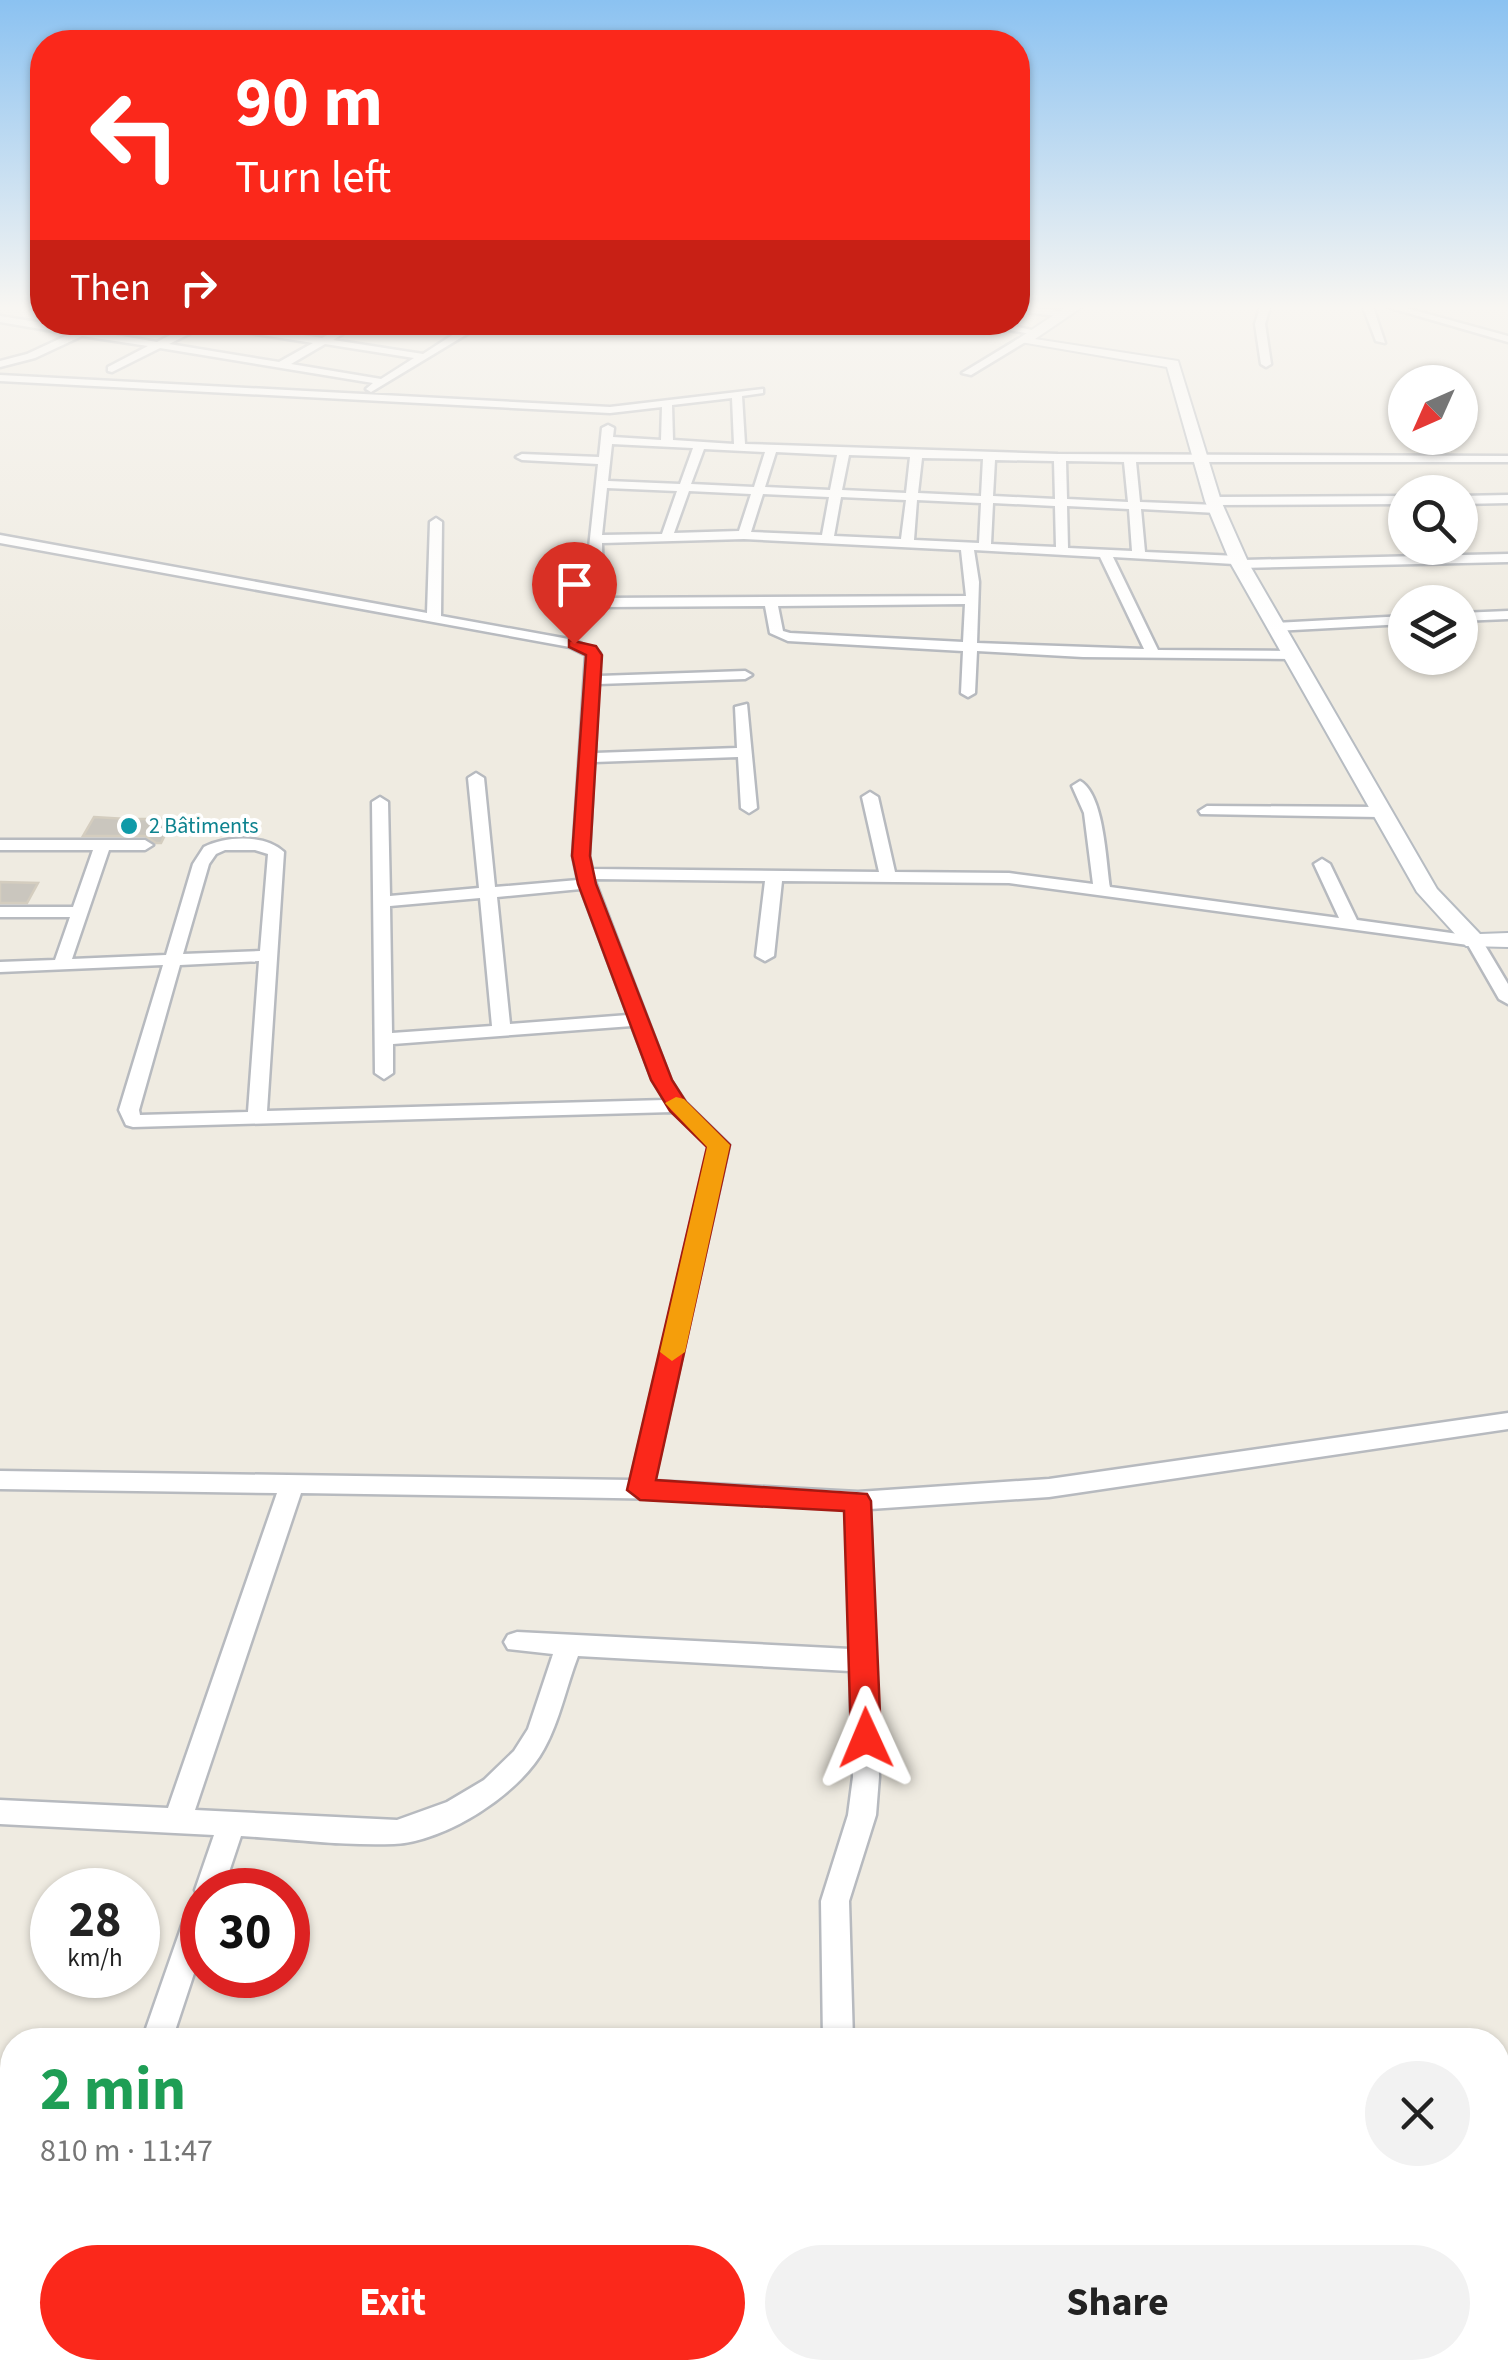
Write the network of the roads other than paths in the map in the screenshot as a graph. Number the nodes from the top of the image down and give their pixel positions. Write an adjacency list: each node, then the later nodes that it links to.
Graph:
1 (609, 418): 5 (street)
2 (667, 418): 6 (street)
3 (738, 418): 8 (street)
4 (1188, 418): 18 (street)
5 (607, 440): 6 (street); 16 (street)
6 (667, 444): 7 (street)
7 (699, 446): 8 (street); 20 (street)
8 (740, 448): 9 (street)
9 (770, 450): 10 (street); 21 (street)
10 (843, 454): 12 (street); 22 (street)
11 (522, 457): 16 (street)
12 (916, 457): 13 (street); 23 (street)
13 (989, 459): 15 (street); 27 (street)
14 (1508, 459): 18 (street)
15 (1060, 460): 17 (street); 28 (street)
16 (606, 461): 19 (street)
17 (1130, 462): 18 (street); 30 (street)
18 (1202, 462): 29 (street)
19 (604, 484): 20 (street); 35 (street)
20 (683, 488): 21 (street); 33 (street)
21 (760, 491): 22 (street); 32 (street)
22 (835, 495): 23 (street); 36 (street)
23 (912, 498): 27 (street); 37 (street)
24 (1388, 500): 29 (street)
25 (1478, 500): 26 (street)
26 (1508, 500)
27 (988, 501): 28 (street); 39 (street)
28 (1062, 504): 30 (street); 40 (street)
29 (1215, 505): 30 (street); 44 (street)
30 (1136, 506): 42 (street)
31 (436, 522): 48 (street)
32 (744, 534): 33 (street); 36 (street)
33 (667, 537): 35 (street)
34 (0, 539): 48 (street)
35 (599, 539): 46 (street)
36 (827, 539): 37 (street)
37 (907, 544): 38 (street)
38 (967, 547): 39 (street); 45 (street)
39 (985, 548): 40 (street)
40 (1062, 552): 41 (street)
41 (1105, 554): 42 (street); 53 (street)
42 (1139, 556): 44 (street)
43 (1508, 558): 44 (street)
44 (1239, 562): 51 (street)
45 (971, 600): 46 (street); 52 (street)
46 (771, 603): 52 (street)
47 (1508, 615): 49 (street)
48 (434, 616): 56 (street)
49 (1478, 616)
50 (1388, 621): 51 (street)
51 (1276, 627): 54 (street)
52 (970, 648): 53 (street); 57 (street)
53 (1152, 654): 54 (street)
54 (1293, 654): 67 (street)
55 (745, 675): 56 (street)
56 (593, 680): 60 (street)
57 (968, 693)
58 (742, 708): 59 (street)
59 (746, 752): 60 (street); 65 (street)
60 (588, 758): 74 (street)
61 (476, 778): 76 (street)
62 (1080, 786): 75 (street)
63 (870, 797): 73 (street)
64 (380, 802): 77 (street)
65 (749, 808)
66 (1208, 811): 67 (street)
67 (1379, 812): 82 (street)
68 (0, 845): 69 (street)
69 (103, 845): 70 (street); 79 (street)
70 (145, 845)
71 (1322, 864): 80 (street)
72 (774, 874): 73 (street); 74 (street); 84 (street)
73 (888, 875): 75 (street)
74 (586, 879): 76 (street); 89 (street)
75 (1102, 889): 80 (street)
76 (488, 892): 77 (street); 90 (street)
77 (385, 901): 91 (street)
78 (0, 912): 79 (street)
79 (79, 912): 86 (street)
80 (1350, 923): 82 (street)
81 (1508, 940): 82 (street)
82 (1474, 941): 88 (street)
83 (266, 956): 85 (street); 85 (street); 94 (street)
84 (765, 956)
85 (172, 957): 86 (street); 94 (street)
86 (62, 964): 87 (street)
87 (0, 967)
88 (1508, 998)
89 (639, 1020): 90 (street); 93 (street)
90 (502, 1030): 91 (street)
91 (385, 1039): 92 (street)
92 (384, 1073)
93 (678, 1106): 94 (street); 98 (street)
94 (257, 1116)
95 (1508, 1421): 99 (street)
96 (0, 1480): 97 (street)
97 (292, 1485): 98 (street); 104 (street)
98 (640, 1490): 99 (street)
99 (858, 1501): 102 (street)
100 (517, 1642): 101 (street)
101 (569, 1647): 102 (street); 105 (street)
102 (865, 1661): 109 (street)
103 (0, 1812): 104 (street)
104 (177, 1823): 105 (street)
105 (230, 1827): 106 (street)
106 (216, 1868)
107 (180, 1973): 108 (street)
108 (161, 2028)
109 (838, 2028)

